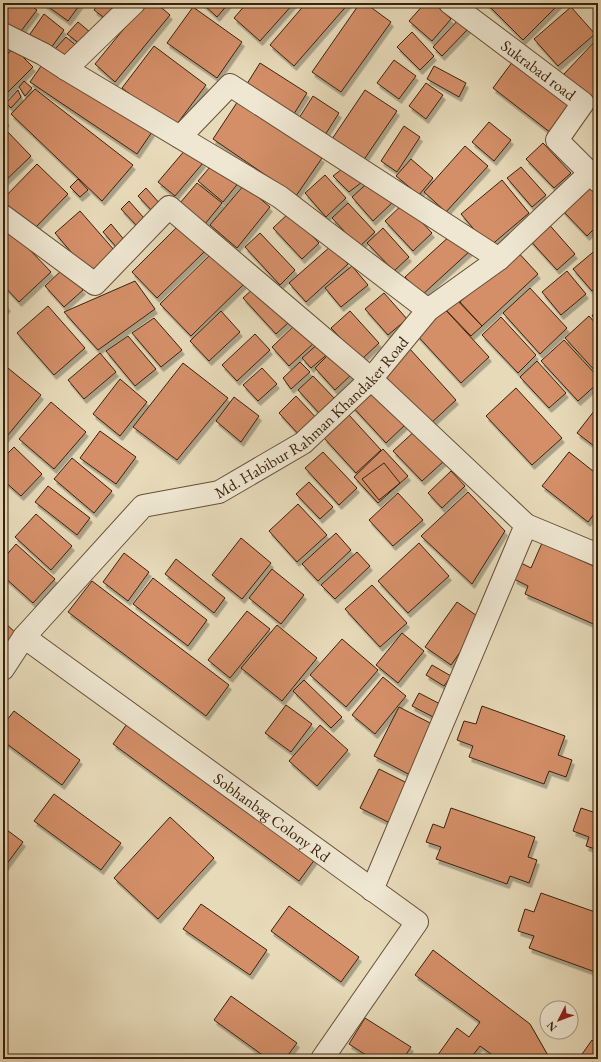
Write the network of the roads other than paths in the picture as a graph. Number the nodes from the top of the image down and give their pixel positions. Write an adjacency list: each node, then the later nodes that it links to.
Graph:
1 (134, 3): 4 (street)
2 (450, 3): 6 (street, Sukrabad road)
3 (3, 34): 4 (street)
4 (66, 69): 5 (street)
5 (180, 137): 8 (street); 9 (street)
6 (594, 177): 8 (street, Md. Habibur Rahman Khandaker Road)
7 (3, 216): 10 (street)
8 (499, 259): 9 (street, Md. Habibur Rahman Khandaker Road)
9 (428, 310): 10 (street, Md. Habibur Rahman Khandaker Road)
10 (371, 379): 11 (street); 13 (street, Md. Habibur Rahman Khandaker Road)
11 (526, 525): 12 (street); 15 (street)
12 (598, 555)
13 (24, 637): 14 (street); 15 (street, Sobhanbag Colony Rd)
14 (3, 669)
15 (372, 890): 16 (street, Sobhanbag Colony Rd)
16 (322, 1059)

